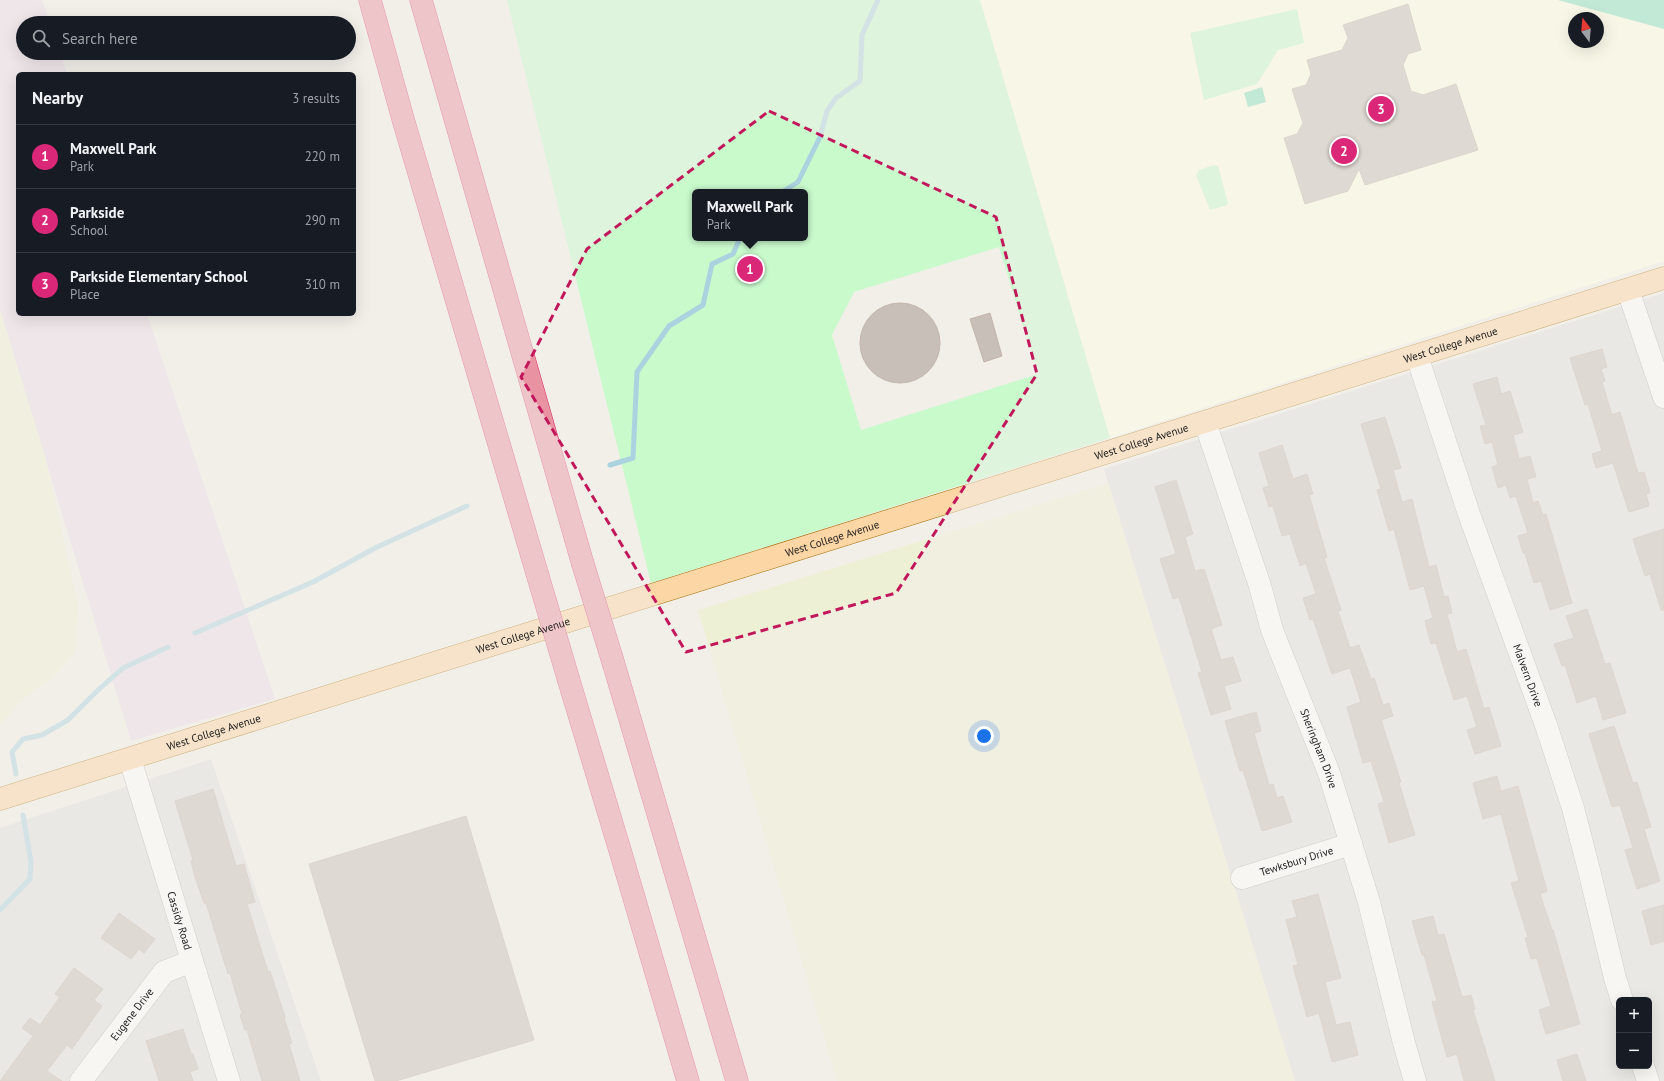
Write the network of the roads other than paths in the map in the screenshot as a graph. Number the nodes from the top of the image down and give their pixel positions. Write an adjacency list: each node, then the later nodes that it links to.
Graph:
1 (370, 0): 17 (highway, bridge)
2 (421, 0): 18 (highway, bridge)
3 (1664, 278): 4 (main road, West College Avenue)
4 (1628, 290): 5 (main road, West College Avenue); 6 (street)
5 (1417, 356): 7 (main road, West College Avenue); 13 (street, Malvern Drive)
6 (1664, 397)
7 (1205, 422): 8 (main road, West College Avenue); 10 (street, Sheringham Drive)
8 (130, 759): 9 (main road, West College Avenue); 12 (street, Cassidy Road)
9 (0, 799)
10 (1351, 844): 11 (street, Tewksbury Drive); 19 (street, Sheringham Drive)
11 (1242, 878)
12 (192, 961): 15 (street, Eugene Drive); 16 (street, Cassidy Road)
13 (1621, 997)
14 (1644, 1069): 20 (street)
15 (81, 1081)
16 (230, 1081)
17 (688, 1081)
18 (737, 1081)
19 (1415, 1081)
20 (1648, 1081)

